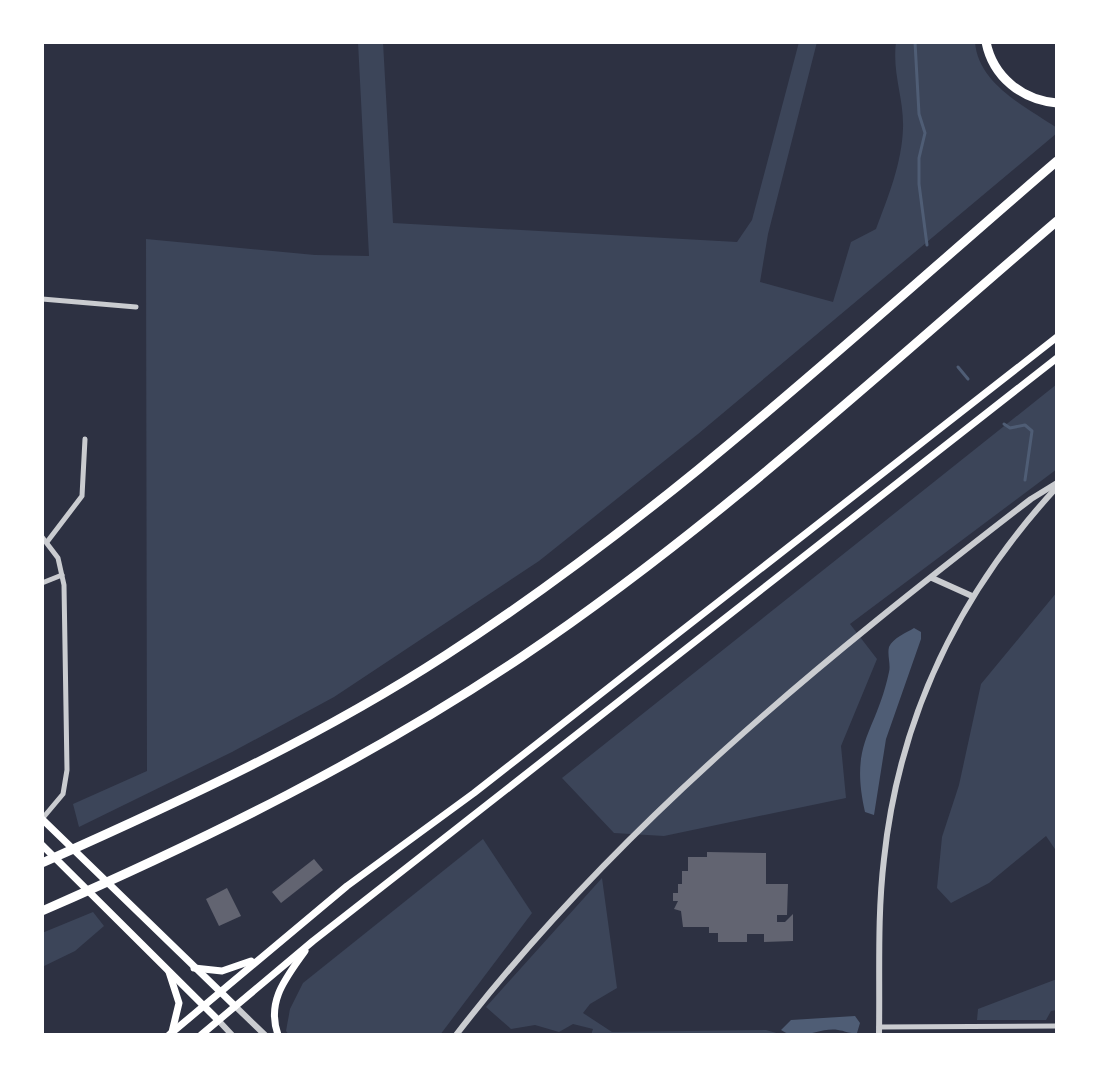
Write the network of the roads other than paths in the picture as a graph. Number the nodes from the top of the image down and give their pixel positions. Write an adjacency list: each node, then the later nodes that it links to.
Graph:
1 (986, 42): 2 (highway)
2 (1057, 103)
3 (1057, 161): 22 (highway)
4 (1057, 221): 23 (highway)
5 (42, 299): 6 (street)
6 (136, 307)
7 (1057, 337): 11 (main road)
8 (1057, 358): 12 (main road)
9 (85, 439): 13 (street)
10 (1057, 485): 15 (street); 17 (street)
11 (863, 489): 12 (main road); 18 (main road)
12 (873, 502): 19 (main road)
13 (45, 540): 14 (street)
14 (62, 575): 16 (street); 20 (street)
15 (932, 578): 17 (street); 39 (street)
16 (42, 583)
17 (972, 596): 33 (street)
18 (474, 793): 19 (main road); 25 (main road)
19 (485, 807): 24 (main road)
20 (42, 819): 27 (main road)
21 (42, 845): 26 (main road)
22 (42, 863)
23 (42, 911)
24 (313, 941): 30 (main road); 38 (main road)
25 (257, 959): 27 (main road); 28 (main road)
26 (166, 966): 29 (main road); 34 (main road)
27 (193, 968): 28 (main road)
28 (219, 992): 29 (main road); 30 (main road)
29 (204, 1004): 31 (main road); 34 (main road)
30 (235, 1006): 31 (main road); 37 (street)
31 (218, 1020): 35 (main road); 36 (street)
32 (1057, 1026): 33 (street)
33 (879, 1031)
34 (170, 1034)
35 (201, 1035)
36 (232, 1035)
37 (265, 1035)
38 (278, 1035)
39 (456, 1035)

